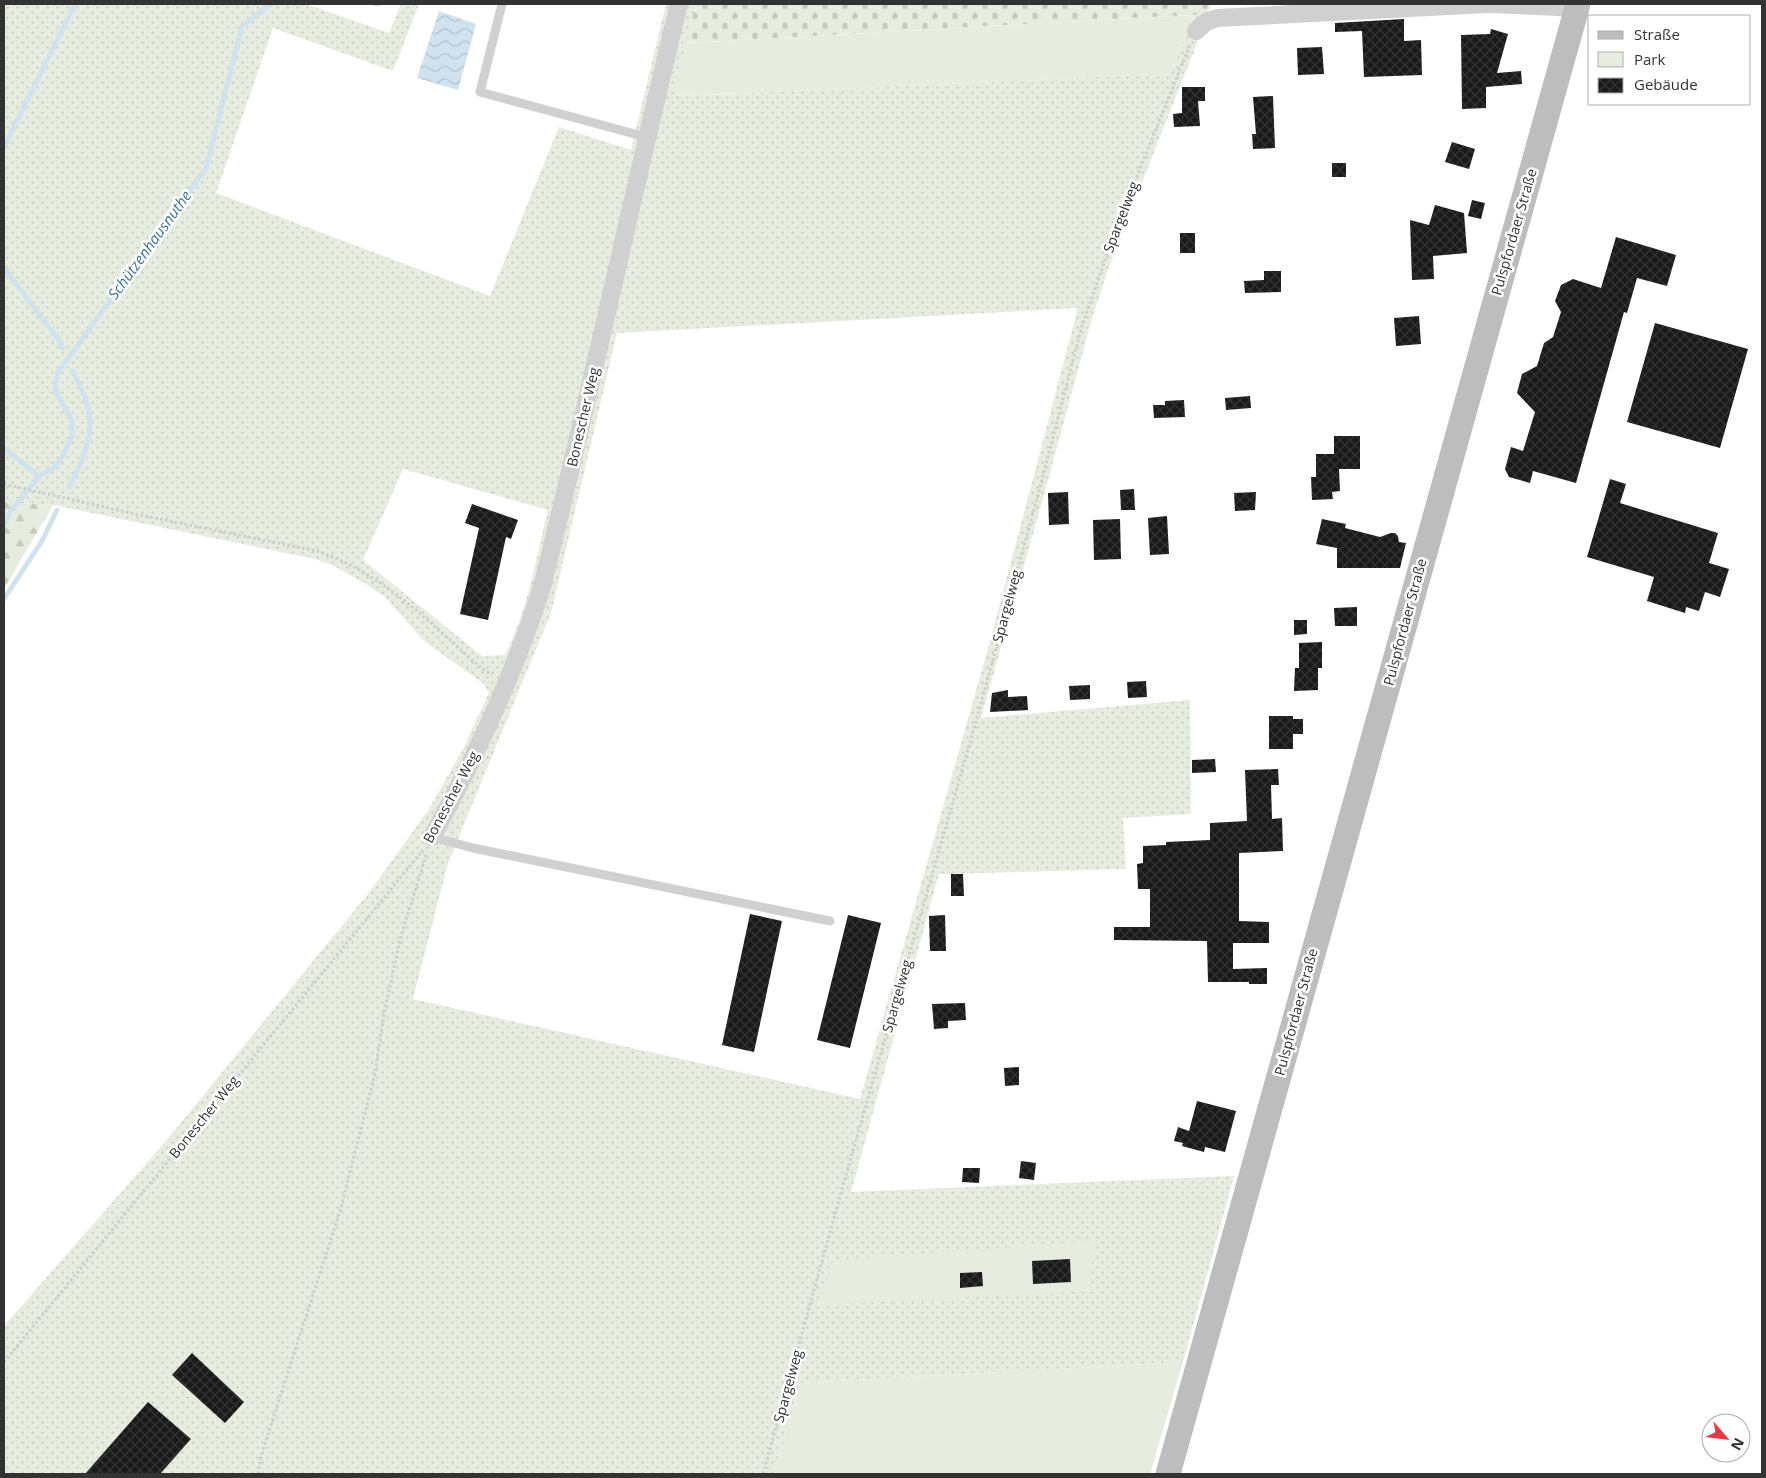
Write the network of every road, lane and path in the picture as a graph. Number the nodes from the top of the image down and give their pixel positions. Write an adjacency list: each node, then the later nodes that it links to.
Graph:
1 (502, 4): 6 (lane)
2 (679, 4): 6 (street, Bonescher Weg)
3 (1488, 4): 4 (street); 5 (street)
4 (1577, 7): 14 (main road, Pulspfordaer Straße)
5 (1196, 31): 13 (path, Spargelweg)
6 (646, 137): 8 (street, Bonescher Weg)
7 (6, 484): 8 (path)
8 (508, 682): 9 (street, Bonescher Weg)
9 (432, 837): 10 (lane); 11 (path, Bonescher Weg); 12 (path)
10 (830, 921)
11 (4, 1362)
12 (258, 1474)
13 (763, 1474)
14 (1168, 1474)

